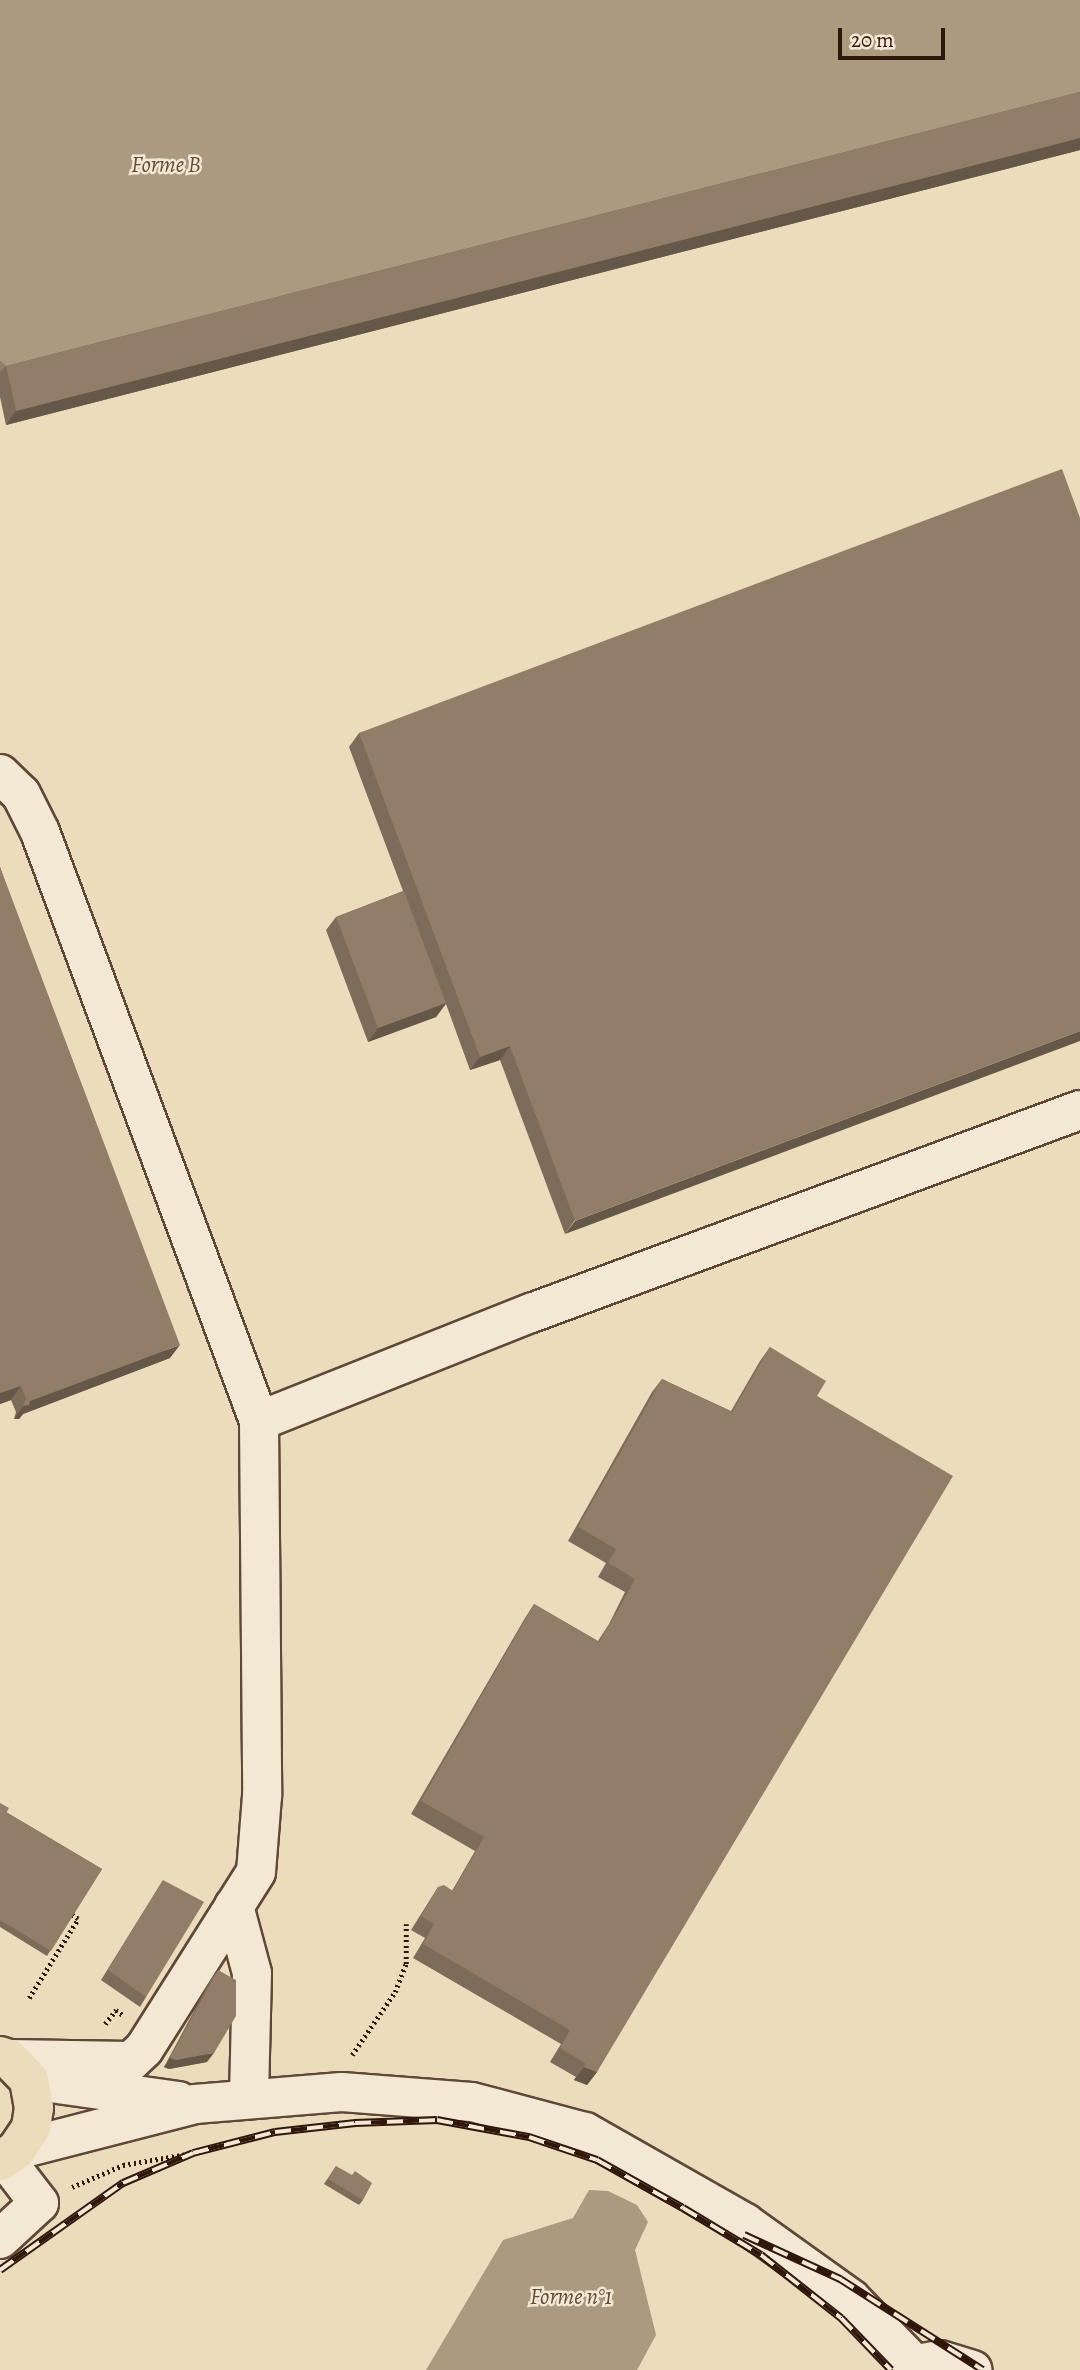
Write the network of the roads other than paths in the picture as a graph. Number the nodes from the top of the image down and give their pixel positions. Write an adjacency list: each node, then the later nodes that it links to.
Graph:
1 (0, 774): 3 (street)
2 (1080, 1110): 3 (street)
3 (259, 1421): 4 (street)
4 (234, 1906): 5 (street); 6 (street)
5 (13, 2065): 7 (street); 8 (main road)
6 (249, 2099): 7 (street); 10 (street)
7 (195, 2104): 8 (street)
8 (7, 2157): 9 (street)
9 (0, 2239)
10 (919, 2367): 11 (street)
11 (972, 2370)

